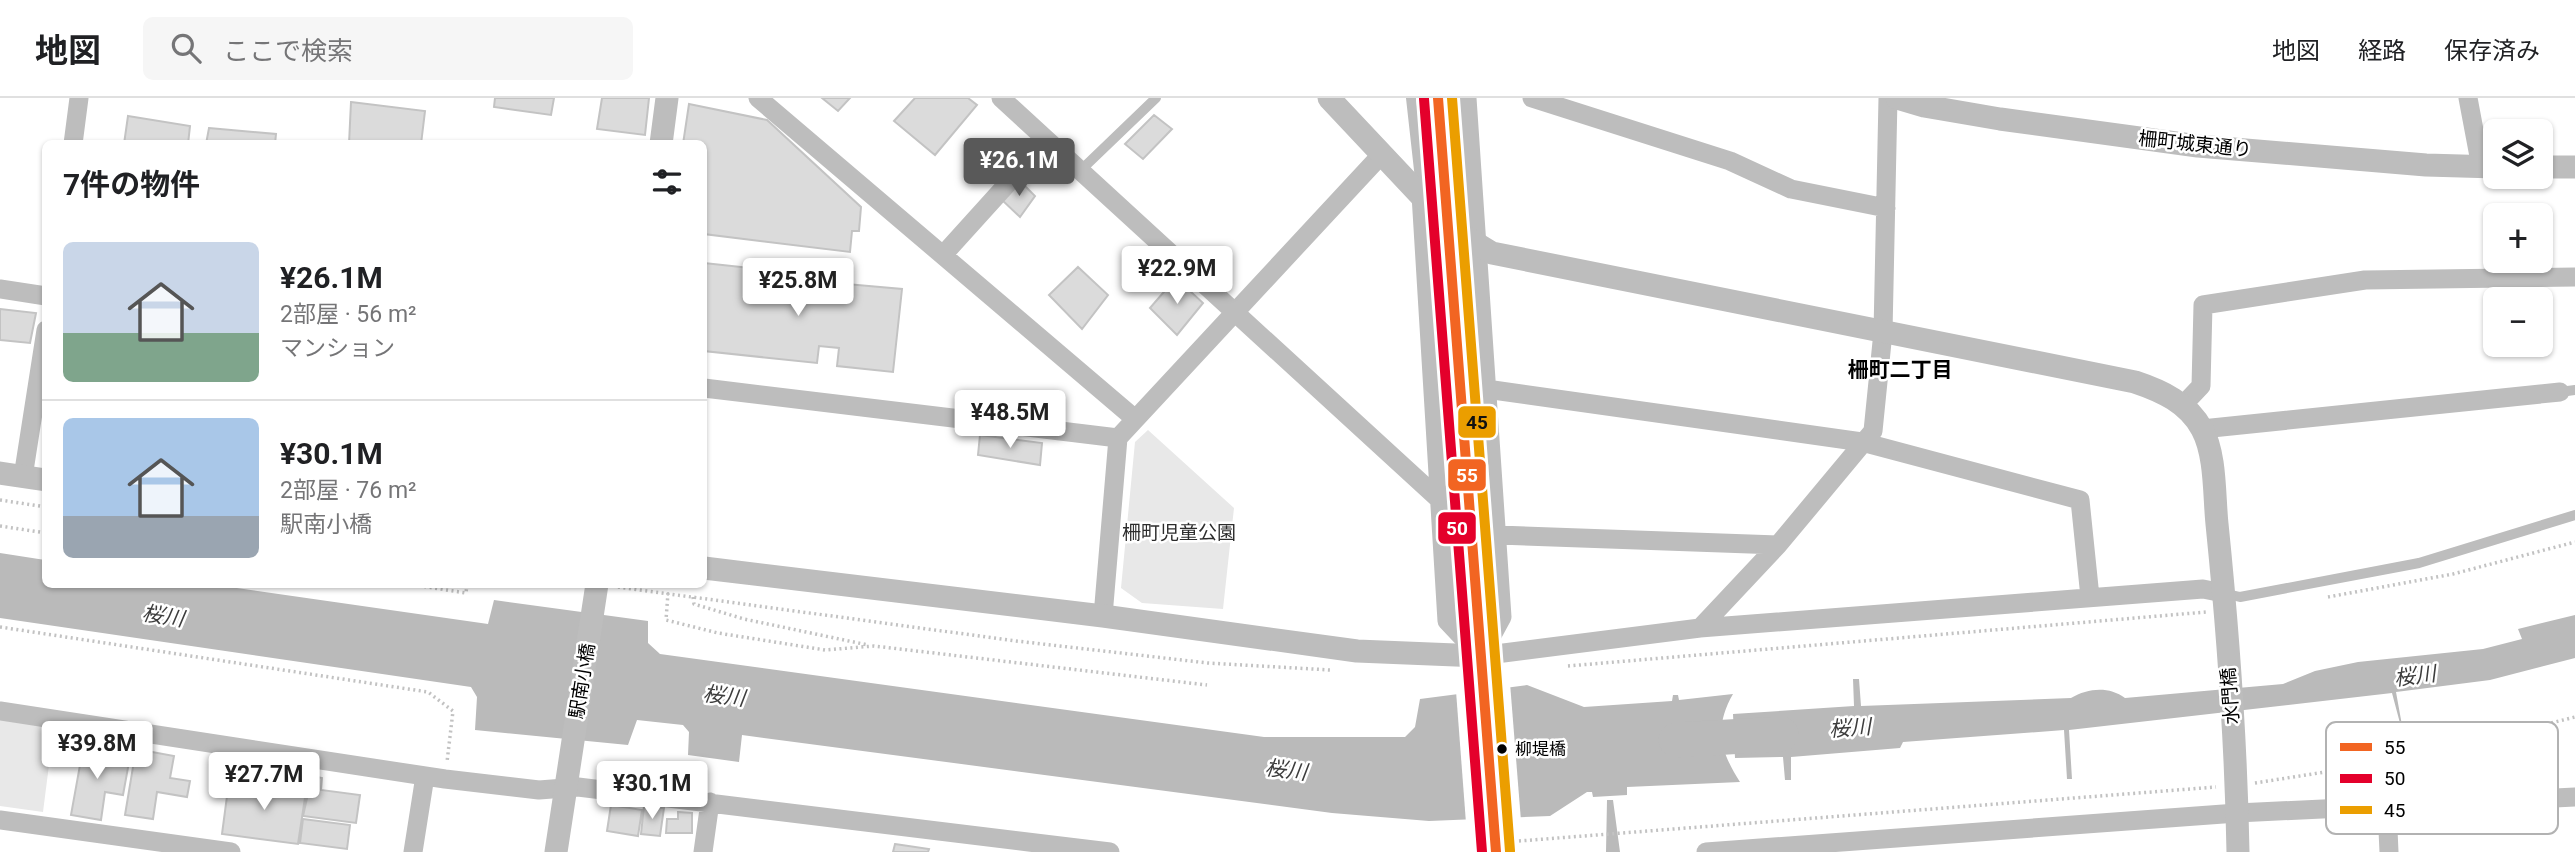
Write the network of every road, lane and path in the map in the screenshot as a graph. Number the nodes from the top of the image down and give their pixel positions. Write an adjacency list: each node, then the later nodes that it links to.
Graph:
1 (79, 98): 14 (street)
2 (667, 98): 15 (street)
3 (758, 98): 26 (street)
4 (1000, 98): 16 (street)
5 (1156, 98): 22 (lane)
6 (1329, 98): 18 (street)
7 (1412, 98): 23 (lane)
8 (1438, 98): 48 (highway, bridge)
9 (1466, 98): 25 (street)
10 (1532, 98): 24 (street)
11 (1888, 98): 24 (street)
12 (1897, 98): 19 (street, 柵町城東通り)
13 (2468, 98): 17 (street)
14 (74, 140)
15 (662, 140)
16 (1046, 140): 22 (street); 26 (street)
17 (2483, 150)
18 (1382, 154): 23 (street); 30 (street)
19 (2483, 167)
20 (2553, 167): 21 (street)
21 (2575, 167)
22 (1080, 171): 30 (street)
23 (1421, 195): 25 (street); 44 (street)
24 (1886, 208): 31 (street)
25 (1476, 245): 31 (street); 34 (street)
26 (943, 255): 37 (street)
27 (2575, 277): 36 (street)
28 (0, 289): 29 (street)
29 (42, 295)
30 (1234, 314): 37 (street); 44 (street)
31 (1884, 331): 36 (street); 40 (street)
32 (42, 379): 42 (street)
33 (707, 388): 39 (street)
34 (1486, 389): 40 (street); 48 (street)
35 (2567, 391): 38 (street)
36 (2183, 405): 38 (street)
37 (1134, 418): 39 (street)
38 (2202, 429): 56 (street, 水門橋)
39 (1118, 438): 59 (street)
40 (1862, 442): 50 (street); 58 (street)
41 (0, 473): 42 (street)
42 (34, 478)
43 (0, 500): 45 (path)
44 (1442, 502): 63 (street)
45 (42, 506)
46 (2575, 515): 56 (lane)
47 (0, 526): 49 (path)
48 (1485, 531): 50 (street); 63 (highway)
49 (42, 532)
50 (1778, 545): 61 (street)
51 (707, 568): 59 (street)
52 (434, 588): 53 (path)
53 (467, 588)
54 (601, 590): 55 (path); 73 (street, 駅南小橋)
55 (668, 593): 57 (path); 62 (path)
56 (2223, 593): 58 (street); 72 (street, 水門橋)
57 (693, 597): 62 (path); 64 (path)
58 (2090, 597): 61 (street)
59 (1103, 616): 63 (street)
60 (0, 627): 69 (path)
61 (1700, 628): 63 (street)
62 (874, 646): 65 (path)
63 (1482, 669): 79 (highway)
64 (1335, 670)
65 (1207, 685)
66 (0, 711): 71 (street)
67 (2575, 717): 68 (path)
68 (2555, 722)
69 (449, 743)
70 (2326, 769): 72 (path)
71 (425, 776): 73 (street); 82 (street)
72 (2236, 780): 76 (street, 水門橋); 79 (path)
73 (566, 786): 74 (street); 83 (street, 駅南小橋)
74 (710, 803): 84 (street); 85 (street)
75 (2326, 810): 76 (street)
76 (2237, 813): 80 (street); 87 (street, 水門橋)
77 (0, 820): 81 (street)
78 (2388, 834): 88 (street)
79 (1496, 842)
80 (1747, 851): 86 (street)
81 (231, 852)
82 (413, 852)
83 (556, 852)
84 (703, 852)
85 (1110, 852)
86 (1706, 852)
87 (2238, 852)
88 (2389, 852)

